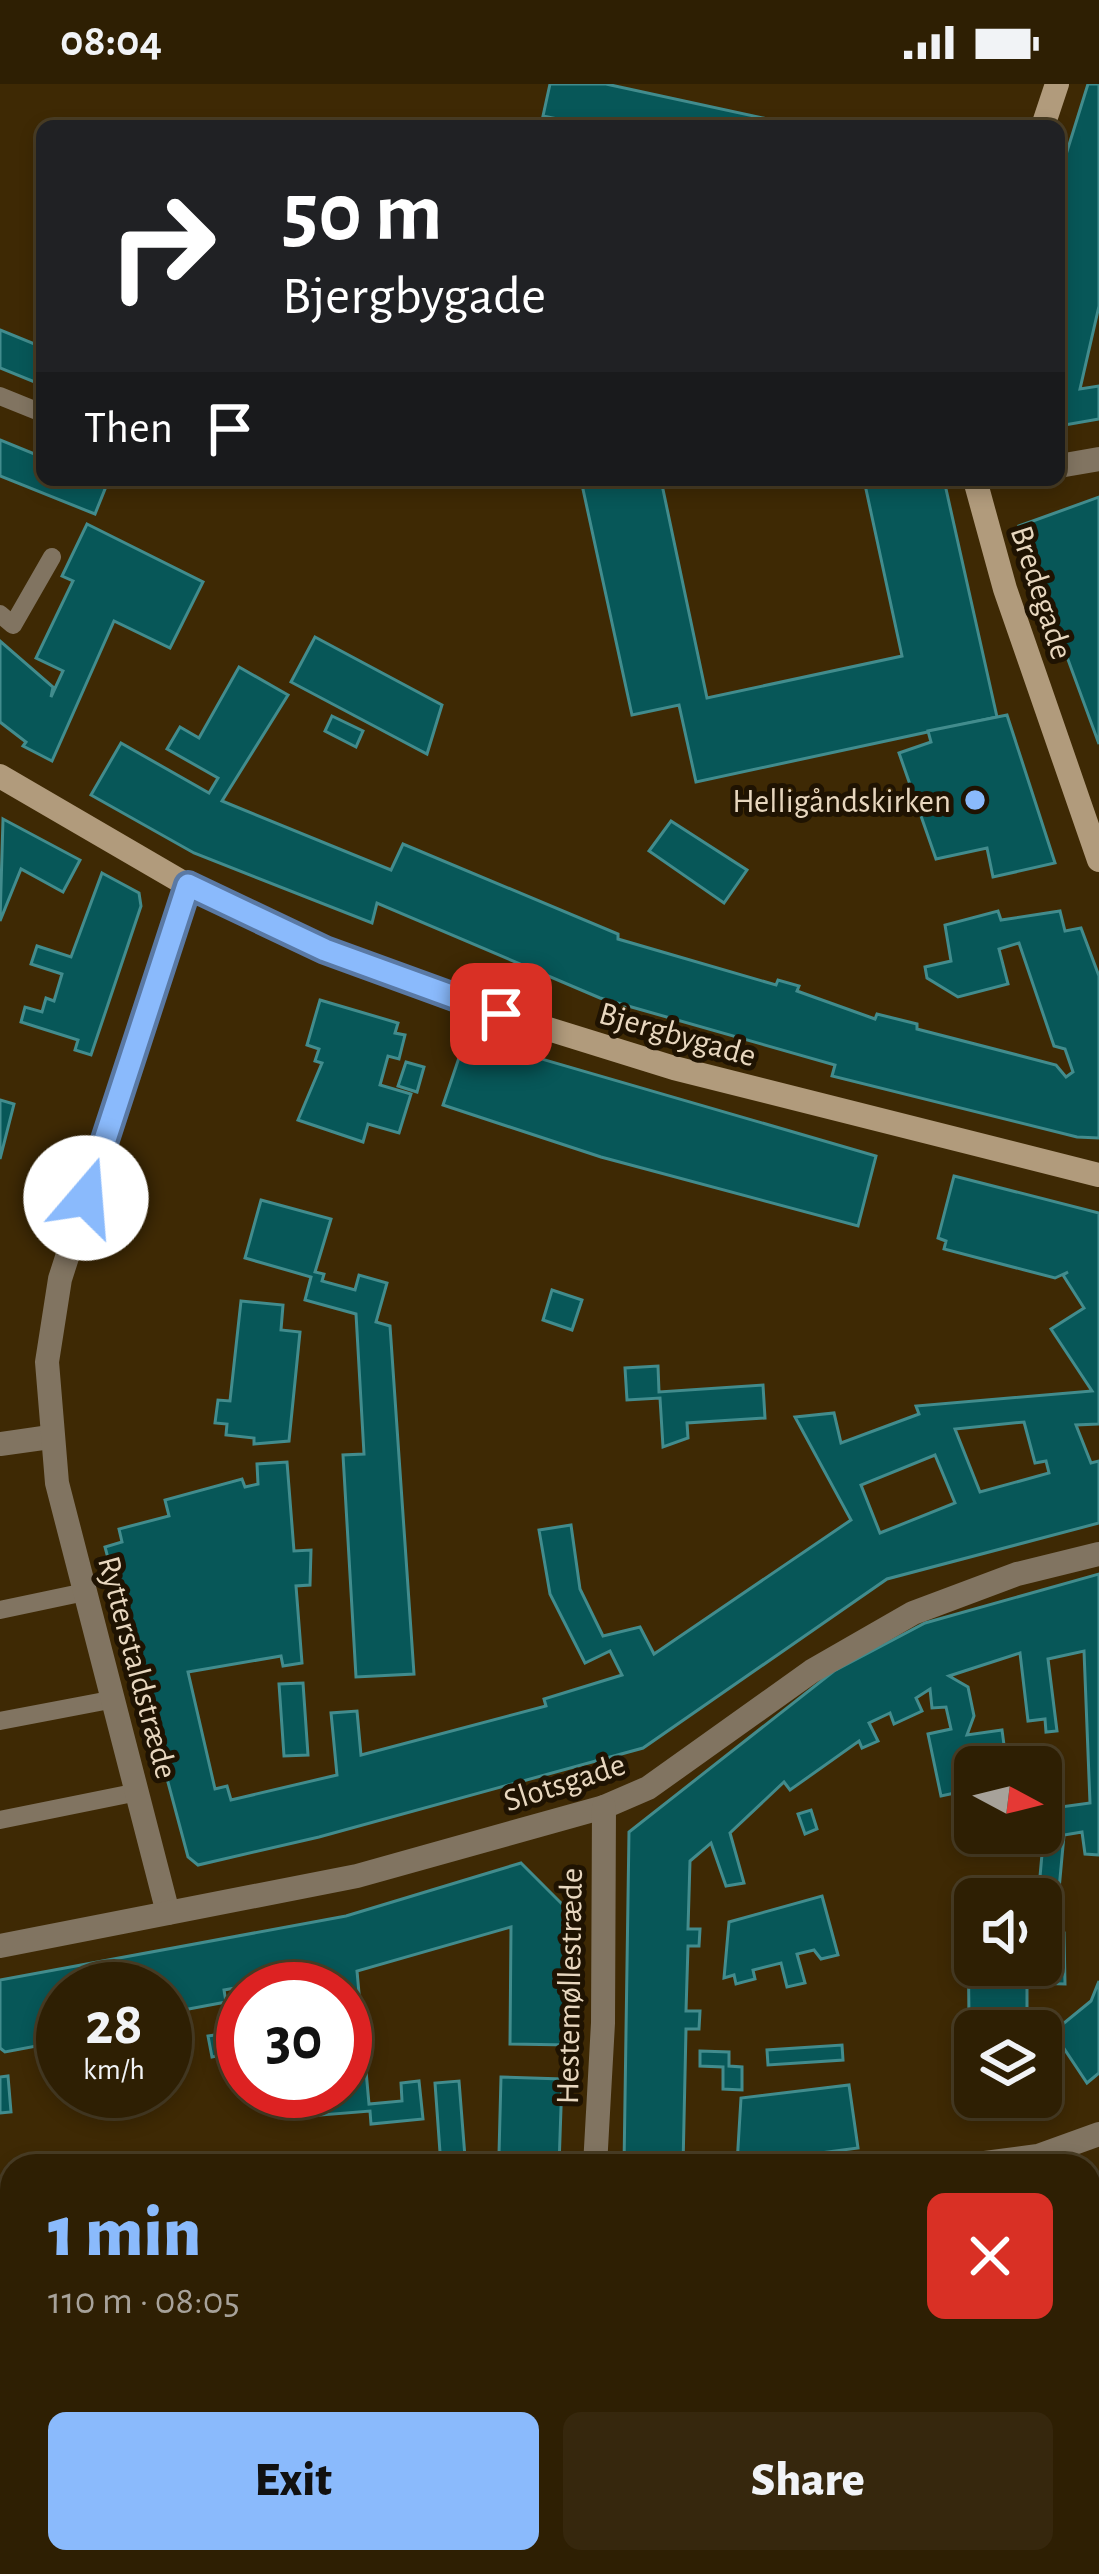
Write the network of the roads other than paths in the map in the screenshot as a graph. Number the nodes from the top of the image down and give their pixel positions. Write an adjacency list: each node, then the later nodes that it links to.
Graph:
1 (1057, 84): 2 (street)
2 (1045, 120)
3 (0, 396): 4 (lane)
4 (36, 411)
5 (1099, 459): 6 (street)
6 (1065, 465)
7 (979, 486): 11 (street, Bredegade)
8 (52, 557): 9 (lane)
9 (0, 614)
10 (0, 776): 12 (street, Bjergbygade)
11 (1099, 860)
12 (188, 885): 13 (street, Bjergbygade); 14 (street, Rytterstaldstræde)
13 (1099, 1175)
14 (50, 1437): 15 (street); 17 (street, Rytterstaldstræde)
15 (0, 1444)
16 (1099, 1554): 22 (street, Slotsgade)
17 (86, 1592): 18 (lane); 19 (street, Rytterstaldstræde)
18 (0, 1610)
19 (115, 1699): 20 (lane); 21 (street, Rytterstaldstræde)
20 (0, 1721)
21 (138, 1792): 23 (lane); 24 (street, Rytterstaldstræde)
22 (604, 1808): 24 (street, Slotsgade); 27 (street, Hestemøllestræde)
23 (0, 1820)
24 (168, 1913): 25 (street, Slotsgade)
25 (0, 1946)
26 (1098, 2142): 28 (street)
27 (596, 2154)
28 (1047, 2154)

